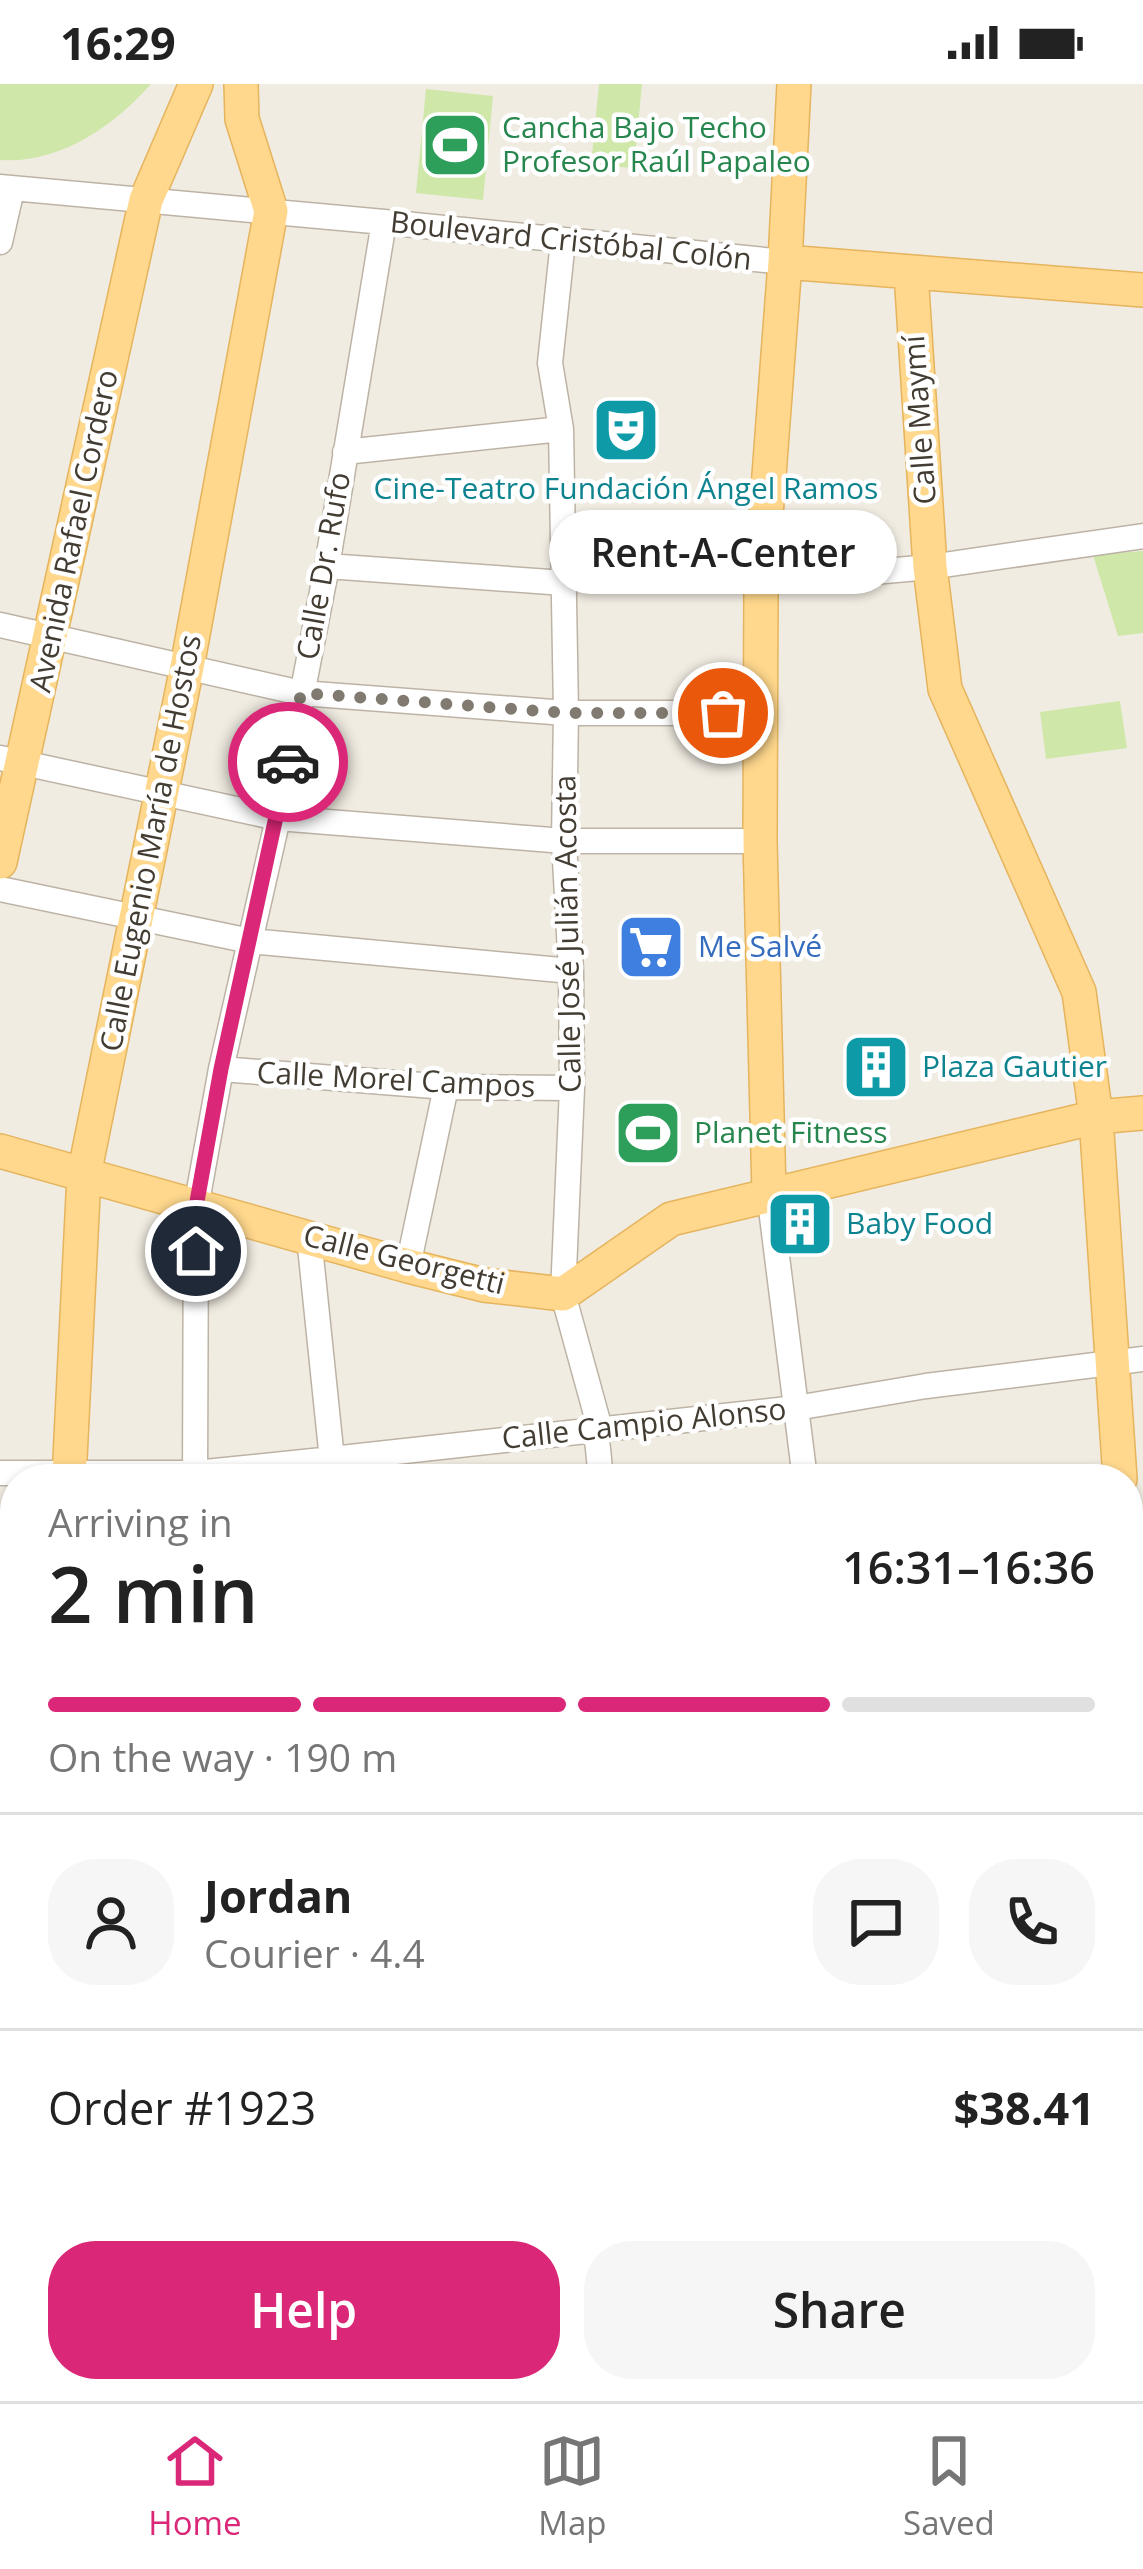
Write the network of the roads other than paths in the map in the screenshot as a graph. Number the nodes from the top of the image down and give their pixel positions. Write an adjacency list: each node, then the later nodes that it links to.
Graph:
1 (242, 84): 4 (main road)
2 (794, 84): 11 (main road)
3 (193, 92): 4 (main road); 6 (main road, Avenida Rafael Cordero)
4 (242, 119): 7 (main road)
5 (6, 188): 6 (street, Boulevard Cristóbal Colón); 10 (street)
6 (146, 200): 7 (street, Boulevard Cristóbal Colón); 22 (main road, Avenida Rafael Cordero)
7 (271, 211): 8 (street, Boulevard Cristóbal Colón); 23 (main road, Calle Eugenio María de Hostos)
8 (384, 222): 9 (street, Boulevard Cristóbal Colón); 15 (street, Calle Dr. Rufo)
9 (563, 241): 11 (street, Boulevard Cristóbal Colón); 14 (street, Calle José Julián Acosta)
10 (0, 242)
11 (785, 262): 12 (main road, Boulevard Cristóbal Colón); 19 (main road)
12 (911, 273): 13 (main road, Boulevard Cristóbal Colón); 18 (main road, Calle Maymí)
13 (1143, 290)
14 (561, 429): 15 (street); 20 (street, Calle José Julián Acosta)
15 (345, 452): 17 (street, Calle Dr. Rufo)
16 (1143, 536): 18 (street)
17 (327, 566): 20 (street); 24 (street, Calle Dr. Rufo)
18 (930, 567): 19 (street); 41 (main road, Calle Maymí)
19 (761, 581): 26 (main road)
20 (564, 583): 25 (street, Calle José Julián Acosta)
21 (0, 625): 22 (street)
22 (51, 637): 23 (street); 27 (main road, Avenida Rafael Cordero)
23 (188, 667): 24 (street); 28 (main road, Calle Eugenio María de Hostos)
24 (301, 693): 25 (street); 29 (street, Calle Dr. Rufo)
25 (566, 713): 26 (street); 30 (street, Calle José Julián Acosta)
26 (762, 713): 31 (main road)
27 (12, 760): 28 (street); 32 (main road, Avenida Rafael Cordero)
28 (162, 793): 29 (street); 34 (main road, Calle Eugenio María de Hostos)
29 (278, 818): 30 (street); 35 (street, Calle Dr. Rufo)
30 (564, 841): 31 (street); 36 (street, Calle José Julián Acosta)
31 (760, 841): 44 (main road)
32 (0, 862)
33 (0, 889): 34 (street)
34 (138, 916): 35 (street); 43 (main road, Calle Eugenio María de Hostos)
35 (250, 941): 36 (street); 37 (street, Calle Dr. Rufo)
36 (571, 971): 39 (street, Calle José Julián Acosta)
37 (221, 1069): 38 (street, Calle Morel Campos); 45 (street, Calle Dr. Rufo)
38 (446, 1087): 39 (street, Calle Morel Campos); 47 (street)
39 (572, 1088): 48 (street, Calle José Julián Acosta)
40 (1143, 1113): 41 (main road)
41 (1096, 1117): 44 (main road); 49 (main road, Calle Maymí)
42 (0, 1151): 43 (main road, Calle Georgetti)
43 (84, 1175): 45 (main road, Calle Georgetti); 52 (main road, Calle Eugenio María de Hostos)
44 (769, 1193): 48 (main road); 50 (street)
45 (196, 1207): 46 (main road, Calle Georgetti); 53 (street, Calle Dr. Rufo)
46 (309, 1237): 47 (main road, Calle Georgetti); 54 (street)
47 (408, 1266): 48 (main road, Calle Georgetti)
48 (563, 1294): 51 (street, Calle José Julián Acosta)
49 (1128, 1360): 50 (street, Calle Campio Alonso); 58 (main road, Calle Maymí)
50 (796, 1408): 51 (street, Calle Campio Alonso); 57 (street)
51 (596, 1429): 55 (street, Calle Campio Alonso); 56 (street, Calle José Julián Acosta)
52 (70, 1464)
53 (195, 1464)
54 (332, 1464)
55 (366, 1464)
56 (600, 1464)
57 (803, 1464)
58 (1121, 1464)
59 (0, 2189): 60 (main road)
60 (0, 2247)

